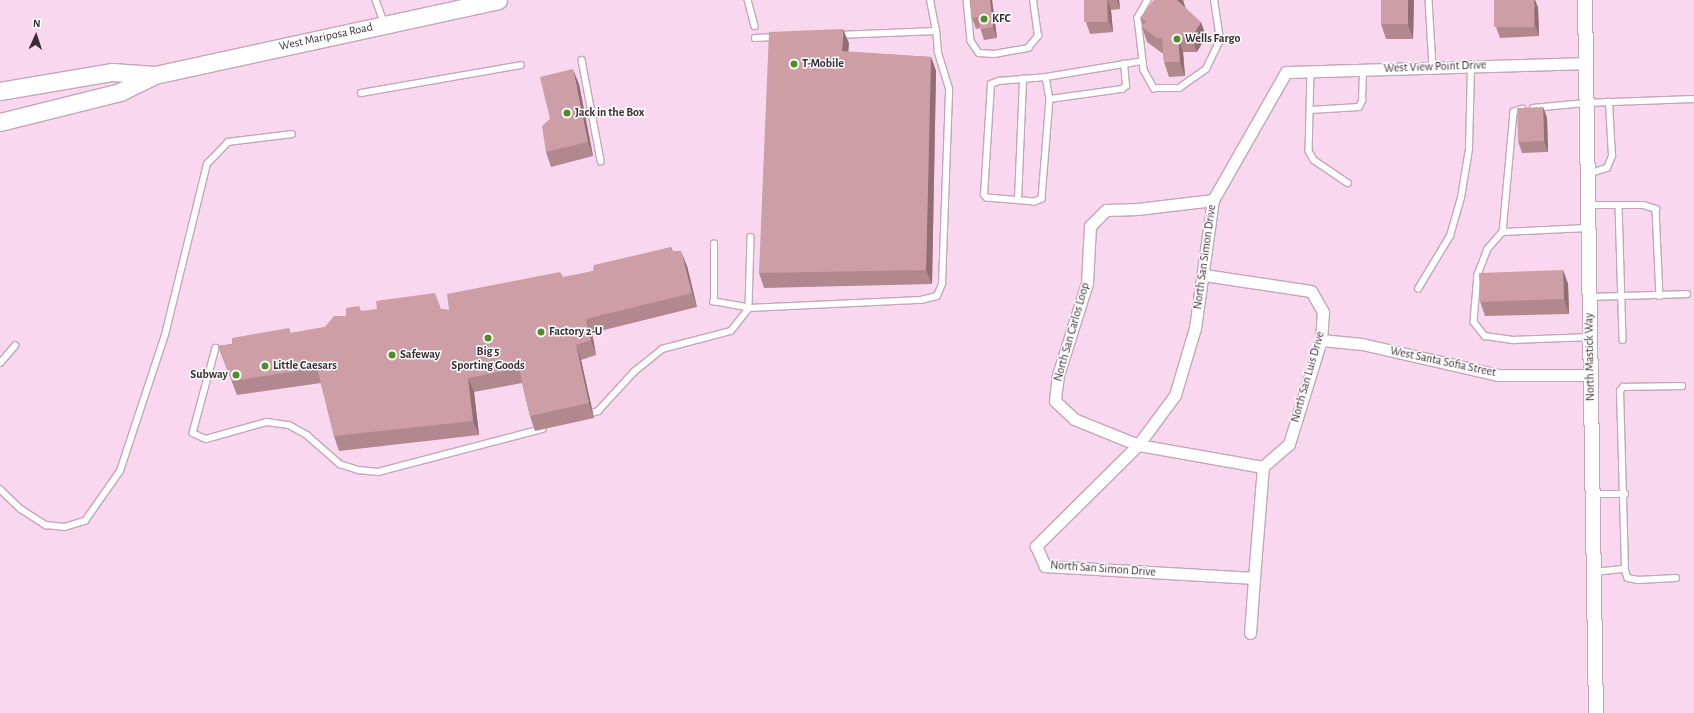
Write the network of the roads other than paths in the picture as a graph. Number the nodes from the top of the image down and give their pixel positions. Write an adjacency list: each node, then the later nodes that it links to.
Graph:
1 (376, 0): 11 (lane)
2 (498, 0): 11 (main road, West Mariposa Road)
3 (748, 0): 12 (lane)
4 (930, 0): 13 (lane)
5 (967, 0): 6 (lane)
6 (1033, 0)
7 (1148, 0): 18 (lane)
8 (1214, 0): 18 (lane)
9 (1429, 0): 23 (lane)
10 (1584, 0): 19 (street, North Mastick Way)
11 (385, 24): 27 (main road, West Mariposa Road)
12 (755, 26)
13 (936, 31): 14 (lane); 56 (lane)
14 (832, 36)
15 (786, 37): 16 (lane)
16 (755, 38)
17 (582, 60): 39 (lane)
18 (1143, 61): 20 (lane)
19 (1584, 63): 22 (street, West View Point Drive); 35 (street, North Mastick Way)
20 (1124, 64): 28 (lane); 32 (lane)
21 (521, 65): 31 (lane)
22 (1471, 66): 23 (street, West View Point Drive); 51 (lane)
23 (1433, 67): 24 (street, West View Point Drive)
24 (1363, 69): 25 (street, West View Point Drive); 36 (lane)
25 (1311, 71): 26 (street, West View Point Drive); 36 (lane)
26 (1286, 72): 43 (street, North San Simon Drive)
27 (155, 75): 30 (main road, West Mariposa Road); 37 (main road, West Mariposa Road)
28 (1046, 77): 29 (lane); 32 (lane)
29 (1023, 79): 42 (lane); 42 (lane)
30 (0, 91)
31 (361, 93)
32 (1050, 99): 42 (lane)
33 (1694, 99): 34 (lane)
34 (1609, 102): 35 (lane); 40 (lane)
35 (1585, 103): 40 (street, North Mastick Way); 47 (lane)
36 (1310, 110): 41 (lane)
37 (0, 122)
38 (292, 134): 69 (lane)
39 (601, 161)
40 (1586, 175): 44 (street, North Mastick Way)
41 (1348, 183)
42 (1018, 200)
43 (1213, 200): 50 (street, North San Simon Drive); 67 (street, North San Carlos Loop)
44 (1587, 204): 45 (lane); 46 (street, North Mastick Way)
45 (1619, 205): 53 (lane); 54 (lane)
46 (1587, 228): 47 (lane); 55 (street, North Mastick Way)
47 (1503, 232): 57 (lane)
48 (751, 237): 56 (lane)
49 (714, 244): 56 (lane)
50 (1204, 275): 58 (street, North San Luis Drive); 67 (street, North San Simon Drive)
51 (1418, 289)
52 (1686, 294): 54 (lane)
53 (1621, 296): 54 (lane); 55 (lane); 59 (lane)
54 (1660, 296)
55 (1588, 297): 57 (street, North Mastick Way)
56 (749, 308): 65 (lane)
57 (1589, 337): 63 (street, North Mastick Way)
58 (1321, 340): 63 (street, West Santa Sofia Street); 68 (street, North San Luis Drive)
59 (1624, 340)
60 (15, 346): 62 (lane)
61 (216, 348): 66 (lane)
62 (0, 363)
63 (1590, 375): 70 (street, North Mastick Way)
64 (1682, 386): 71 (lane)
65 (575, 418)
66 (545, 428)
67 (1138, 445): 68 (street); 74 (street, North San Simon Drive)
68 (1263, 467): 74 (street)
69 (0, 489)
70 (1592, 494): 71 (lane); 73 (street, North Mastick Way)
71 (1625, 494): 72 (lane)
72 (1625, 569): 73 (lane); 75 (lane)
73 (1593, 572): 77 (street, North Mastick Way)
74 (1254, 578): 76 (street)
75 (1676, 578)
76 (1250, 633)
77 (1596, 713)

